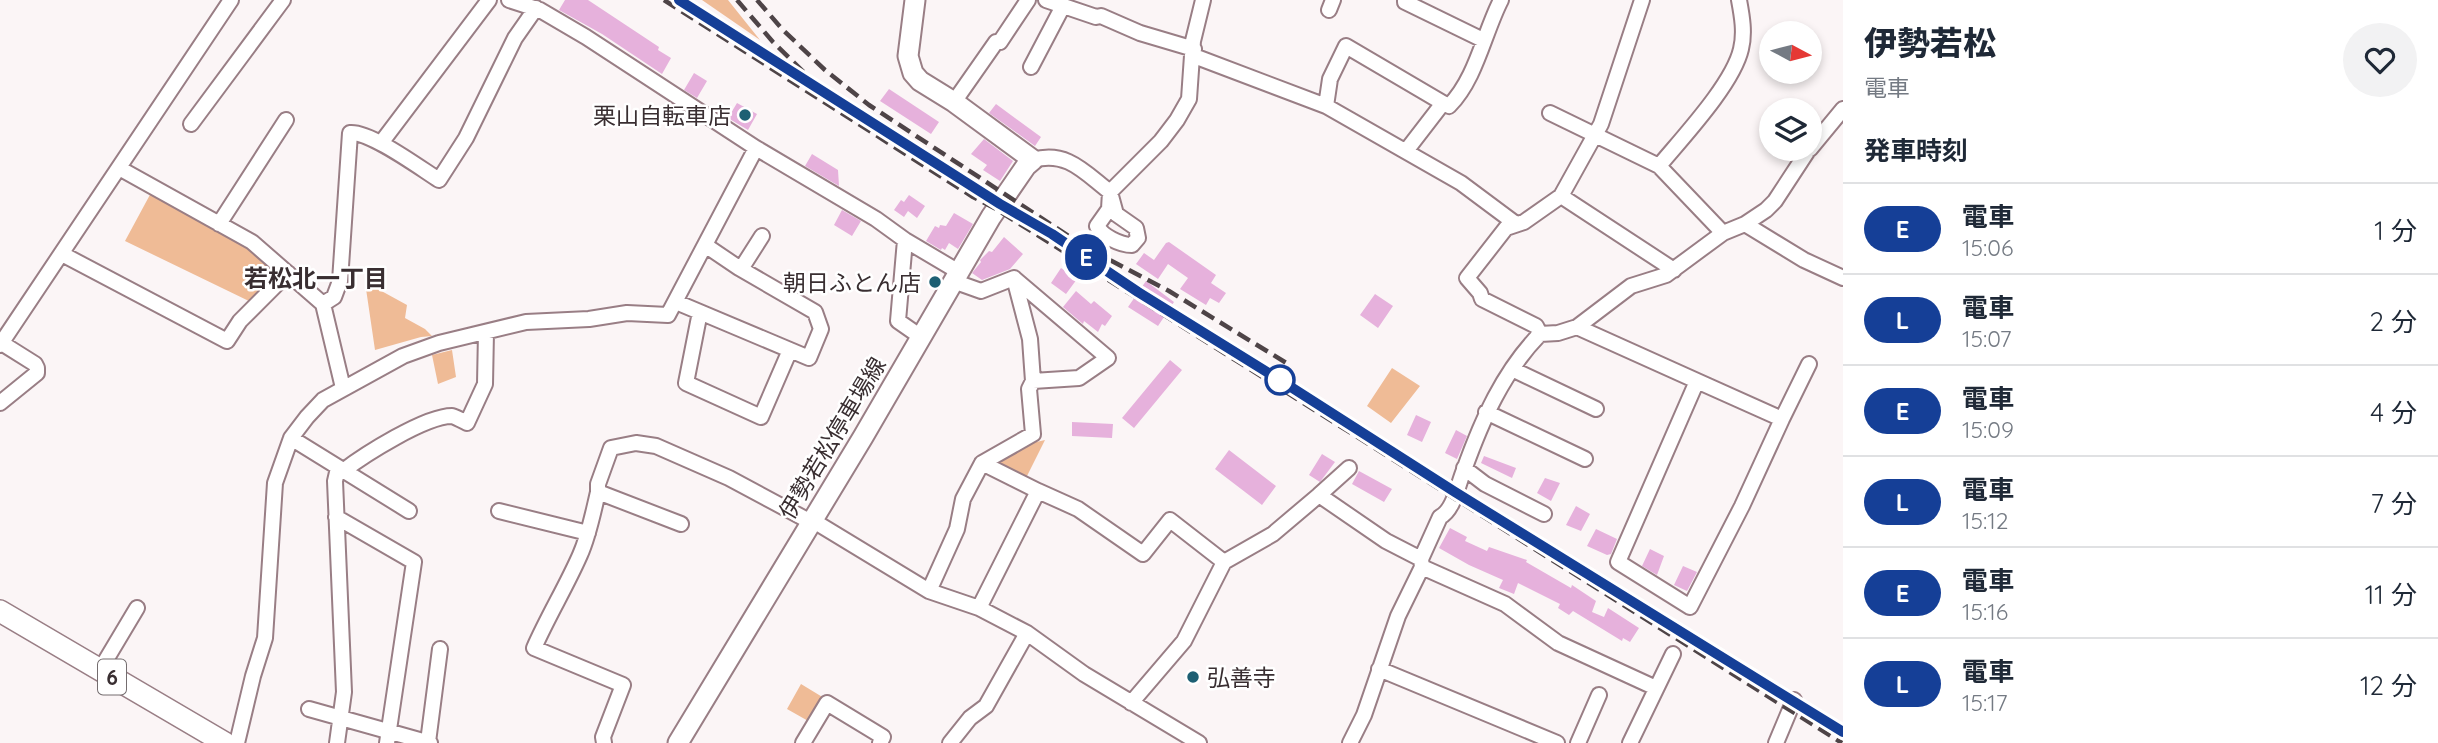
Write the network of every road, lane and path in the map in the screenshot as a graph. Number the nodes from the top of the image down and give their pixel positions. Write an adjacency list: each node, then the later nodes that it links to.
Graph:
1 (231, 0): 33 (street)
2 (283, 0): 24 (street)
3 (489, 0): 27 (street)
4 (509, 0): 14 (street)
5 (915, 0): 18 (main road)
6 (1028, 0): 18 (street)
7 (1046, 0): 13 (street)
8 (1203, 0): 16 (street)
9 (1405, 0): 15 (street)
10 (1501, 0): 15 (street)
11 (1642, 0): 25 (street)
12 (1739, 0): 32 (street)
13 (1063, 6): 16 (street); 17 (street)
14 (536, 8): 27 (street); 28 (street)
15 (1483, 40): 19 (street)
16 (1194, 53): 20 (street); 30 (street)
17 (1031, 67)
18 (954, 102): 30 (main road)
19 (1443, 103): 20 (street); 29 (street)
20 (1326, 106): 29 (street)
21 (1843, 109): 26 (street)
22 (1550, 113): 25 (street)
23 (286, 120): 35 (street)
24 (191, 124)
25 (1594, 133): 32 (street); 34 (street)
26 (1822, 134)
27 (381, 143): 50 (street)
28 (756, 148): 40 (street); 41 (street)
29 (1406, 151): 36 (street)
30 (1033, 160): 46 (main road, 伊勢若松停車場線)
31 (1801, 161): 37 (street)
32 (1659, 166): 38 (street)
33 (118, 168): 35 (street); 42 (street)
34 (1561, 196): 36 (street); 44 (street)
35 (219, 224): 45 (street)
36 (1516, 224): 54 (street)
37 (1745, 224): 38 (street); 48 (street)
38 (1723, 233): 44 (street)
39 (762, 236): 43 (street)
40 (905, 240): 46 (street); 55 (street)
41 (705, 245): 43 (street); 49 (street)
42 (62, 254): 45 (street); 56 (street)
43 (741, 269): 57 (street)
44 (1674, 270): 52 (street)
45 (288, 273): 50 (street)
46 (956, 277): 47 (street); 55 (main road, 伊勢若松停車場線)
47 (1014, 278): 60 (street); 60 (street)
48 (1843, 278)
49 (676, 302): 51 (street); 53 (street)
50 (323, 304): 62 (street)
51 (700, 312): 57 (street); 57 (street)
52 (1577, 327): 54 (street); 61 (street)
53 (486, 332): 62 (street); 72 (street)
54 (1540, 334): 59 (street)
55 (921, 337): 80 (main road, 伊勢若松停車場線)
56 (1, 343): 63 (street)
57 (790, 351)
58 (1809, 364): 66 (street)
59 (1512, 369): 64 (street); 65 (street)
60 (1033, 381): 69 (street)
61 (1697, 382): 66 (street); 66 (street)
62 (343, 387): 67 (street)
63 (0, 403)
64 (1596, 410)
65 (1486, 412): 68 (street); 71 (street)
66 (1782, 419)
67 (291, 439): 72 (street); 103 (street)
68 (1585, 459)
69 (982, 463): 73 (street); 85 (street)
70 (1349, 468): 75 (street)
71 (1464, 468): 78 (street); 84 (street)
72 (340, 470): 77 (street); 79 (street)
73 (1038, 491): 83 (street); 87 (street)
74 (598, 492): 80 (street); 81 (street); 82 (street)
75 (1319, 495): 83 (street); 84 (street)
76 (499, 511): 82 (street)
77 (409, 512)
78 (1544, 514)
79 (336, 517): 99 (street); 100 (street)
80 (812, 521): 85 (street); 107 (main road, 伊勢若松停車場線)
81 (681, 524)
82 (588, 533): 106 (street)
83 (1224, 562): 97 (street)
84 (1421, 563): 92 (street); 94 (street)
85 (929, 591): 87 (street)
86 (137, 608): 93 (street)
87 (979, 608): 89 (street)
88 (0, 611): 93 (main road, 6)
89 (1027, 634): 97 (street); 110 (street)
90 (440, 649): 105 (street)
91 (1673, 654): 94 (street)
92 (1379, 668): 111 (street); 112 (street)
93 (100, 670): 102 (main road, 6)
94 (1656, 688): 114 (street)
95 (1599, 695): 113 (street)
96 (1794, 700): 115 (street)
97 (1131, 703): 101 (street)
98 (309, 709): 99 (street)
99 (341, 718): 100 (street); 104 (street)
100 (388, 737): 105 (street)
101 (1190, 741)
102 (225, 743)
103 (237, 743)
104 (337, 743)
105 (429, 743)
106 (604, 743)
107 (678, 743)
108 (803, 743): 109 (street)
109 (880, 743)
110 (950, 743)
111 (1350, 743)
112 (1557, 743)
113 (1578, 743)
114 (1630, 743)
115 (1776, 743)

